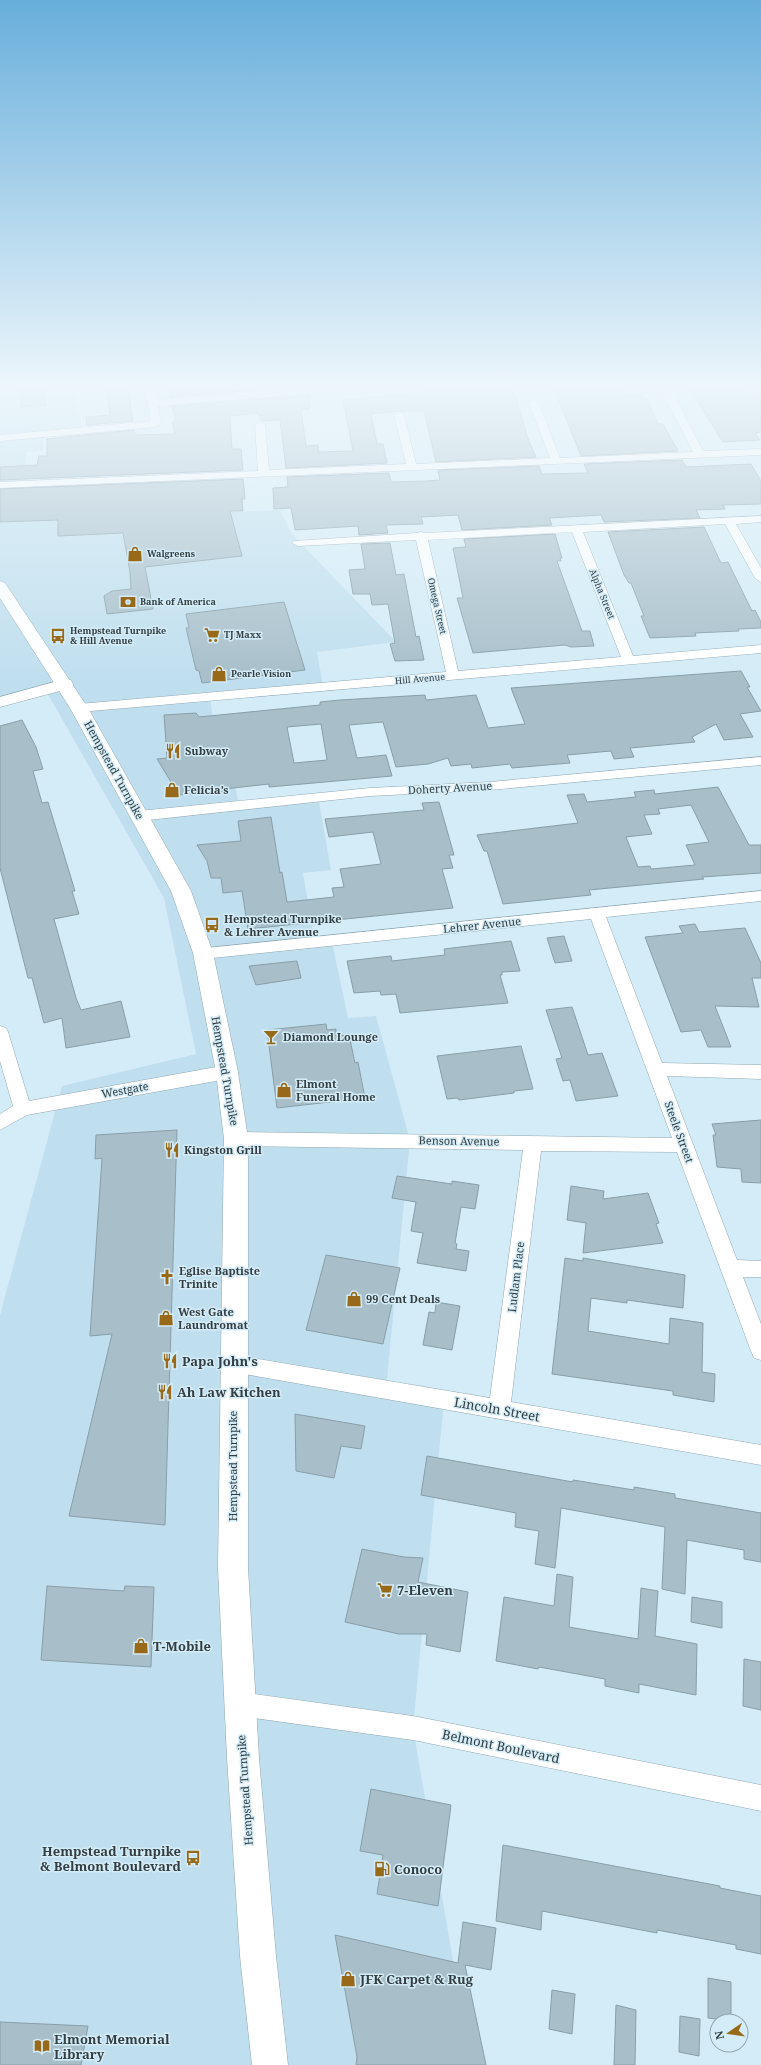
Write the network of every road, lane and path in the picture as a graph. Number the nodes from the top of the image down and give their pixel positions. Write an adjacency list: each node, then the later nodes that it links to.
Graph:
1 (15, 484): 2 (street)
2 (0, 485)
3 (761, 519): 4 (street)
4 (729, 521): 5 (street); 8 (street)
5 (576, 528): 6 (street); 11 (street, Alpha Street)
6 (421, 536): 7 (street); 12 (street, Omega Street)
7 (298, 543)
8 (761, 578)
9 (0, 586): 13 (main road, Hempstead Turnpike)
10 (761, 649): 11 (street, Hill Avenue)
11 (628, 660): 12 (street, Hill Avenue)
12 (453, 676): 15 (street, Hill Avenue)
13 (65, 684): 14 (main road); 15 (main road, Hempstead Turnpike)
14 (0, 702)
15 (79, 708): 17 (main road, Hempstead Turnpike)
16 (761, 761): 17 (street, Doherty Avenue)
17 (139, 816): 20 (main road, Hempstead Turnpike)
18 (761, 896): 19 (street, Lehrer Avenue)
19 (597, 913): 20 (street, Lehrer Avenue); 22 (street, Steele Street)
20 (203, 953): 23 (main road, Hempstead Turnpike)
21 (0, 1032): 25 (street)
22 (655, 1069): 24 (street); 29 (street, Steele Street)
23 (227, 1072): 25 (street, Westgate); 27 (main road, Hempstead Turnpike)
24 (761, 1072)
25 (23, 1109): 26 (street)
26 (0, 1123)
27 (236, 1139): 28 (street, Benson Avenue); 33 (main road, Hempstead Turnpike)
28 (533, 1144): 29 (street, Benson Avenue); 34 (street, Ludlam Place)
29 (683, 1145): 30 (street, Steele Street)
30 (730, 1268): 31 (street); 32 (street, Steele Street)
31 (761, 1269)
32 (761, 1351)
33 (234, 1364): 34 (street, Lincoln Street); 36 (main road, Hempstead Turnpike)
34 (499, 1410): 35 (street, Lincoln Street)
35 (761, 1455)
36 (239, 1704): 37 (street, Belmont Boulevard); 38 (main road, Hempstead Turnpike)
37 (761, 1798)
38 (270, 2065)

